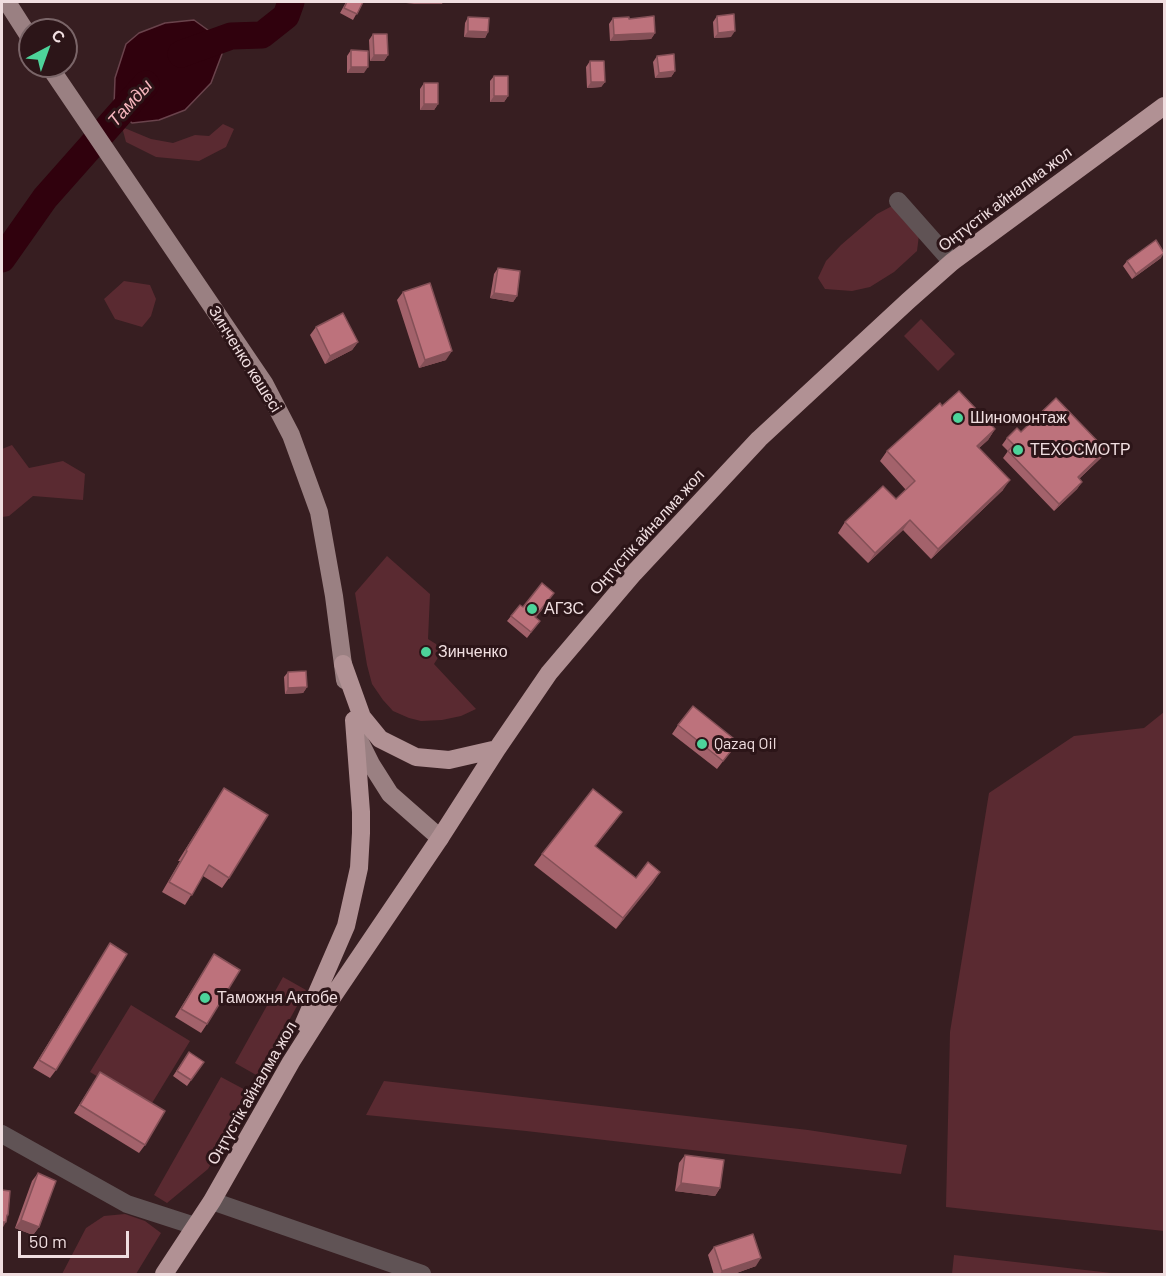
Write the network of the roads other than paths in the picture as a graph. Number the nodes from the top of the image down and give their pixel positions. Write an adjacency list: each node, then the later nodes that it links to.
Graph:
1 (7, 2): 2 (main road)
2 (18, 19)
3 (57, 78): 7 (main road, Зинченко көшесі)
4 (1164, 106): 6 (highway, Оңтүстік айналма жол)
5 (898, 201): 6 (lane)
6 (952, 262): 9 (highway, Оңтүстік айналма жол)
7 (343, 664): 8 (main road, Зинченко көшесі); 9 (highway)
8 (354, 720): 10 (main road, Зинченко көшесі); 11 (highway)
9 (497, 749): 10 (highway, Оңтүстік айналма жол)
10 (440, 838): 11 (highway, Оңтүстік айналма жол)
11 (291, 1062): 13 (highway, Оңтүстік айналма жол)
12 (2, 1134): 14 (lane)
13 (212, 1201): 14 (highway, Оңтүстік айналма жол); 16 (lane)
14 (195, 1226): 15 (highway, Оңтүстік айналма жол)
15 (164, 1275)
16 (422, 1275)

